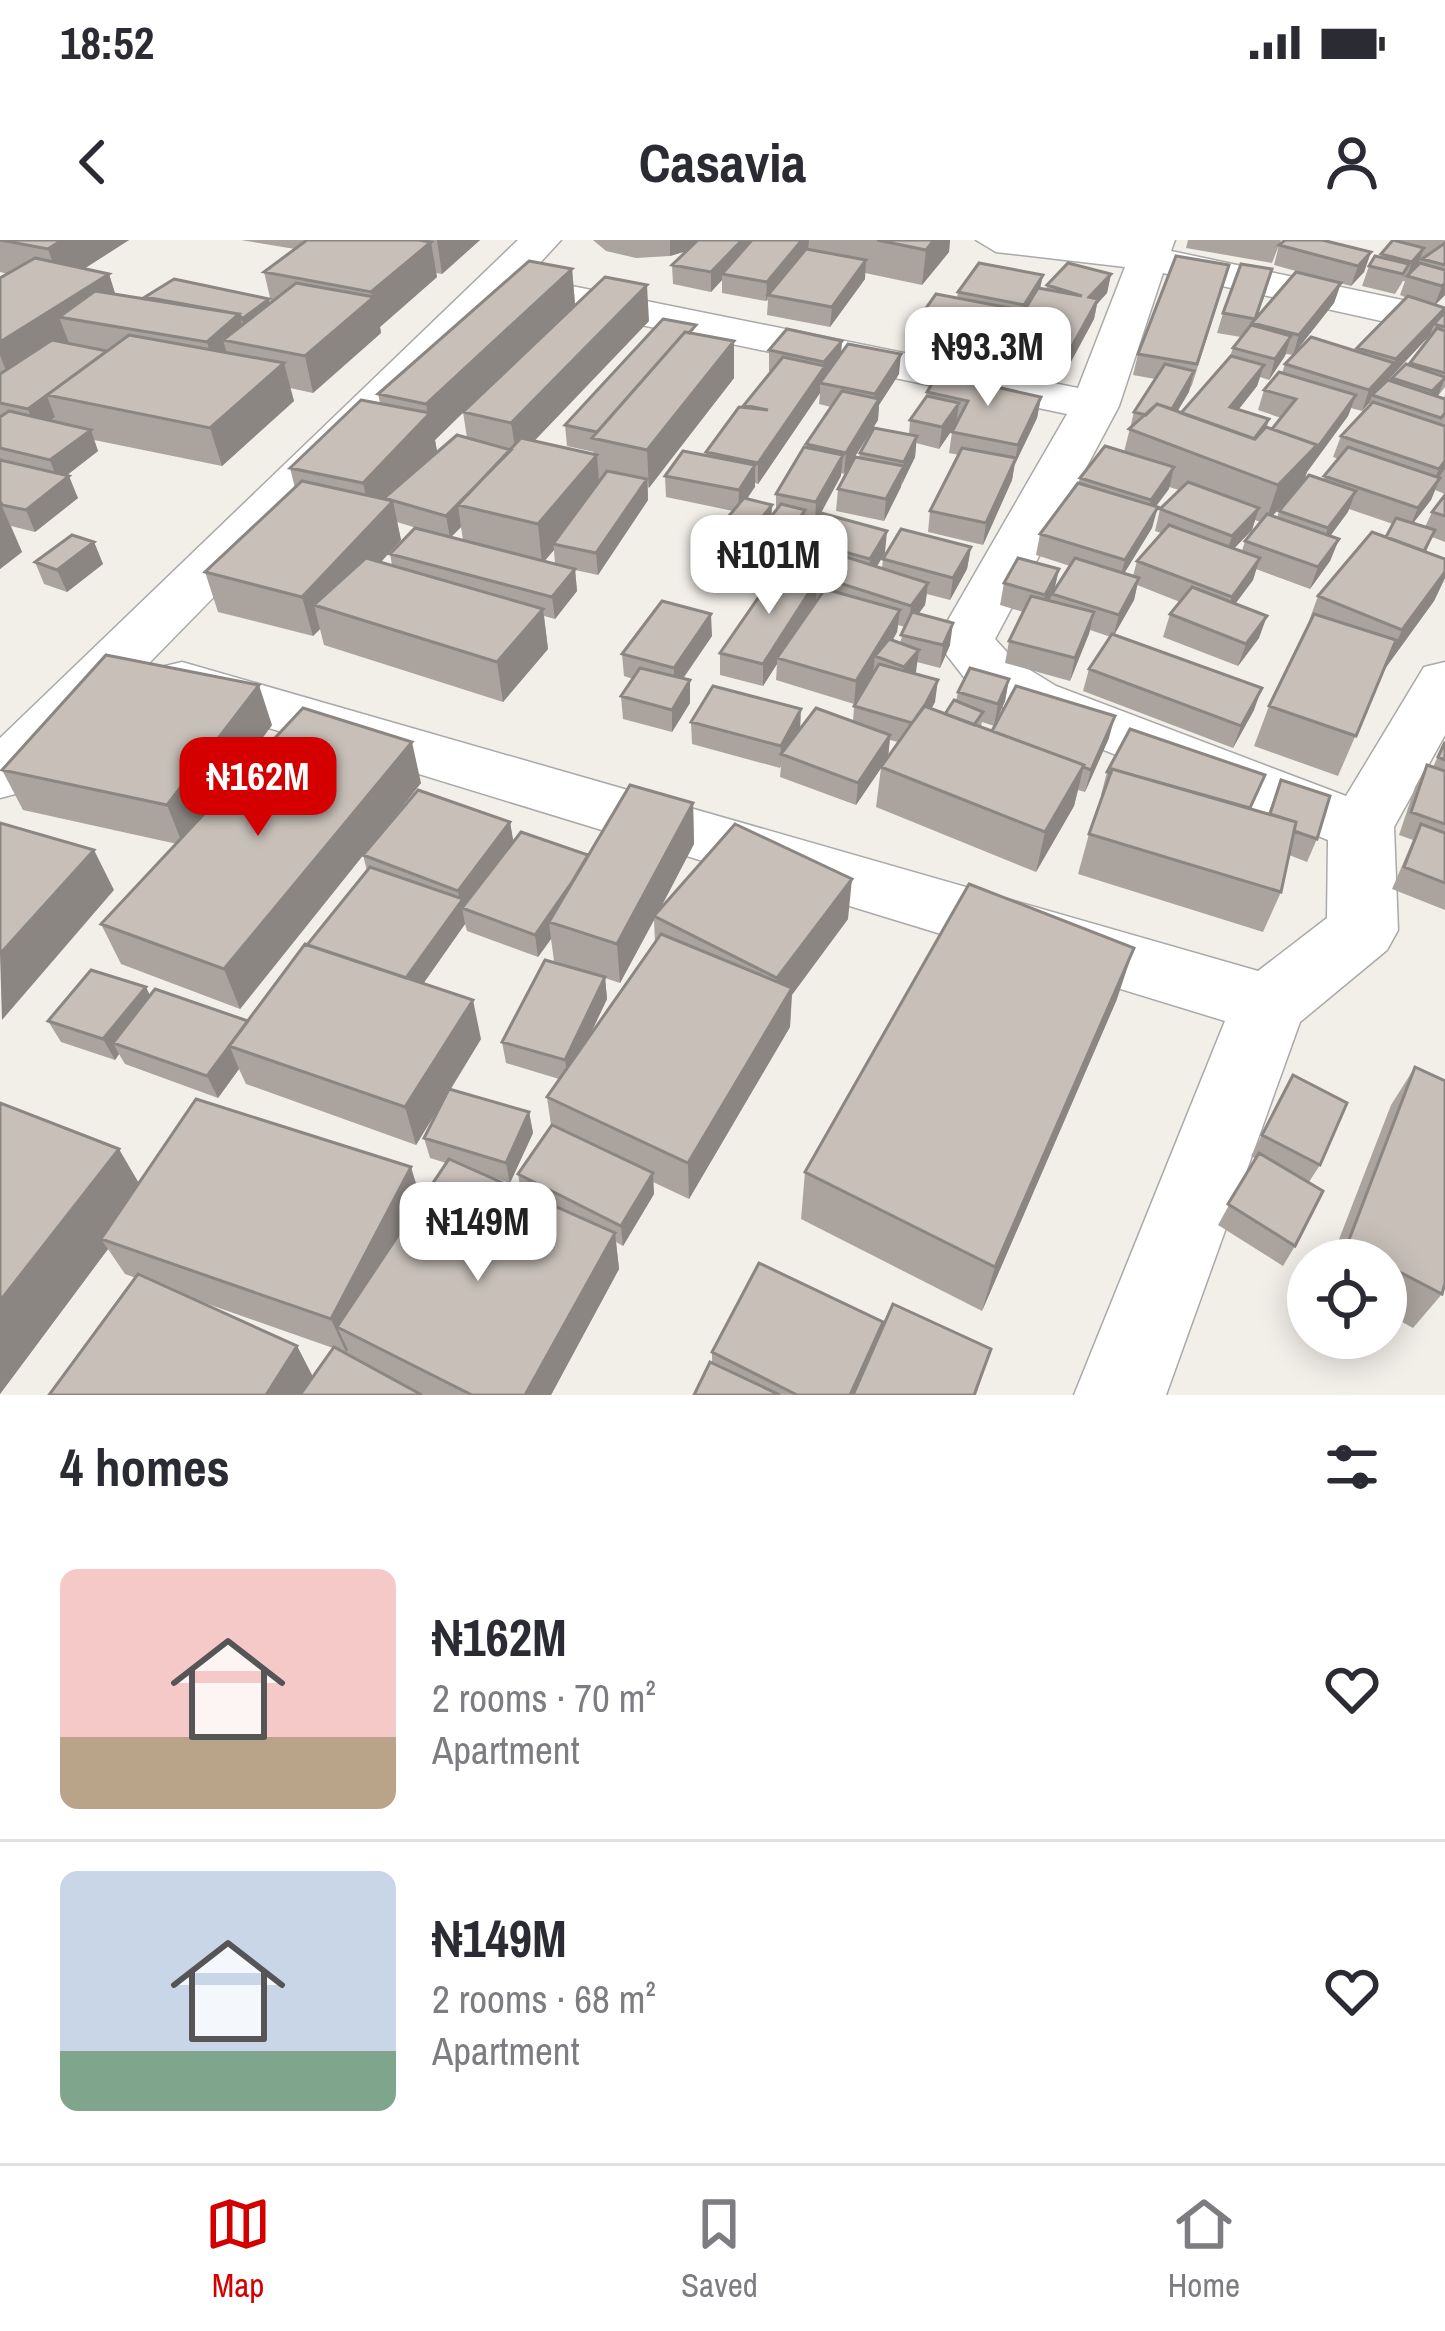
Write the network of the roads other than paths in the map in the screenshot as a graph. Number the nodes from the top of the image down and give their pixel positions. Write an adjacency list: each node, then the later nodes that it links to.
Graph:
1 (541, 240): 4 (street)
2 (996, 240): 3 (street)
3 (1150, 248): 5 (street); 6 (street)
4 (497, 283): 6 (street); 7 (street)
5 (1445, 322)
6 (1095, 406): 10 (street)
7 (116, 662): 9 (street); 11 (street)
8 (1445, 681): 10 (street)
9 (0, 776)
10 (1361, 827): 11 (street)
11 (1269, 1004): 12 (street)
12 (1120, 1395)

